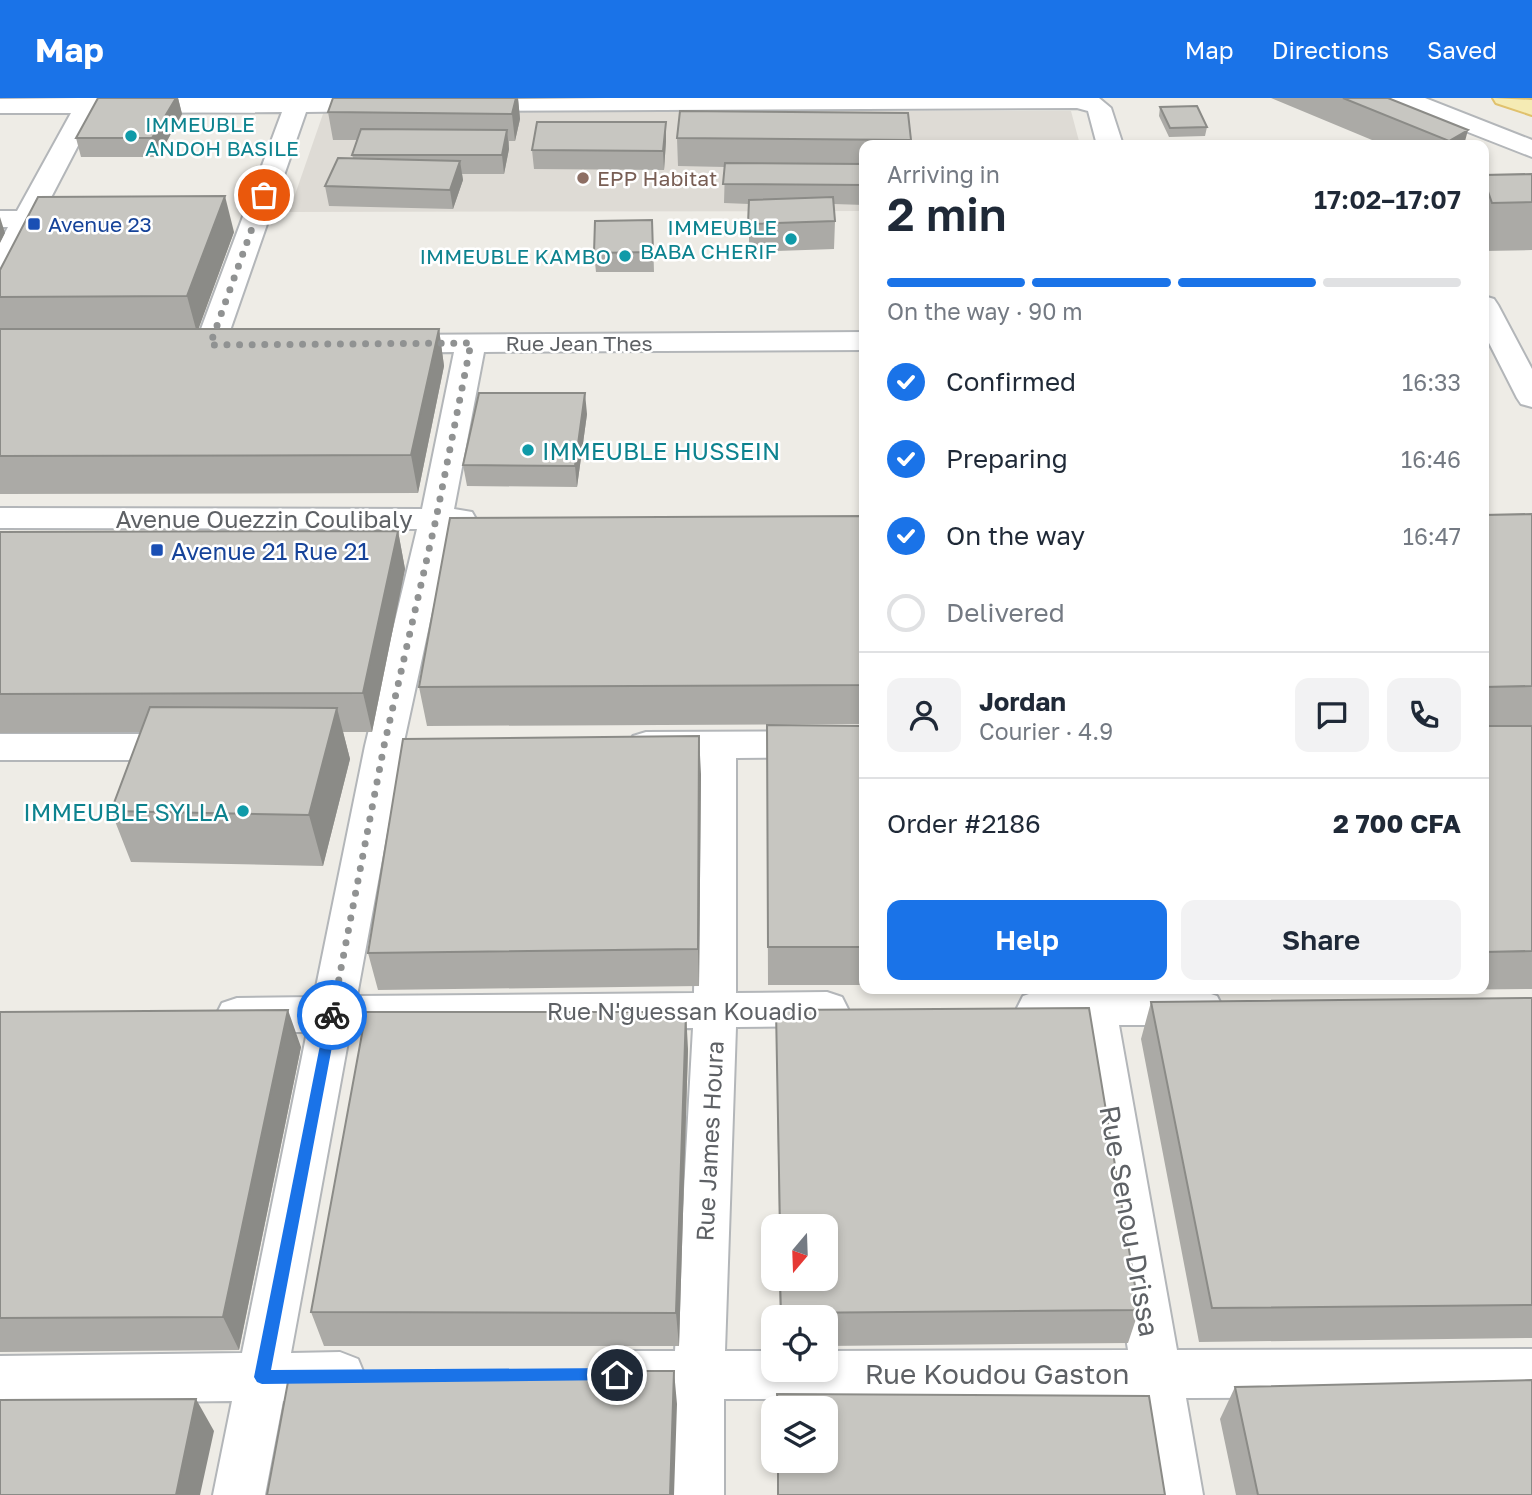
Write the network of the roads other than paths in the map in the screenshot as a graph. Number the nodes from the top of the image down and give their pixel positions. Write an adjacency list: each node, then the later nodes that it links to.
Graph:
1 (1403, 98): 11 (street)
2 (1505, 98): 9 (main road)
3 (1064, 99): 7 (street); 10 (street)
4 (298, 101): 5 (street); 6 (street); 13 (street)
5 (89, 102): 8 (street); 14 (street)
6 (409, 104)
7 (437, 104)
8 (0, 106)
9 (1532, 108)
10 (1109, 140)
11 (1532, 149)
12 (229, 218): 13 (street)
13 (256, 218): 22 (street)
14 (13, 219): 15 (street); 16 (street)
15 (107, 219)
16 (0, 268)
17 (1493, 340): 18 (street); 23 (street)
18 (1532, 340)
19 (859, 341): 20 (street, Rue Jean Thes)
20 (471, 343): 21 (street, Rue Jean Thes); 25 (street)
21 (361, 344)
22 (209, 345)
23 (1532, 398)
24 (0, 518): 25 (street, Avenue Ouezzin Coulibaly)
25 (436, 519): 26 (street, Avenue Ouezzin Coulibaly); 31 (street)
26 (489, 519)
27 (859, 744): 29 (street)
28 (606, 745): 29 (street)
29 (717, 745): 39 (street, Rue James Houra)
30 (343, 746): 31 (street)
31 (384, 746): 32 (street); 40 (street)
32 (426, 746)
33 (0, 747): 34 (street)
34 (219, 747)
35 (1092, 998): 36 (street); 38 (street); 42 (street, Rue Senou Drissa)
36 (1233, 1008)
37 (864, 1009): 39 (street, Rue N'guessan Kouadio)
38 (999, 1009)
39 (715, 1010): 40 (street, Rue N'guessan Kouadio); 44 (street, Rue James Houra)
40 (332, 1015): 41 (street, Rue N'guessan Kouadio); 47 (street)
41 (194, 1016)
42 (1157, 1373): 43 (street, Rue Koudou Gaston); 44 (street, Rue Koudou Gaston); 51 (street, Rue Senou Drissa)
43 (1532, 1373)
44 (698, 1374): 45 (street, Rue Koudou Gaston); 50 (street, Rue James Houra)
45 (576, 1375)
46 (385, 1376): 47 (street)
47 (262, 1377): 48 (street); 49 (street)
48 (0, 1380)
49 (239, 1495)
50 (698, 1495)
51 (1177, 1495)

